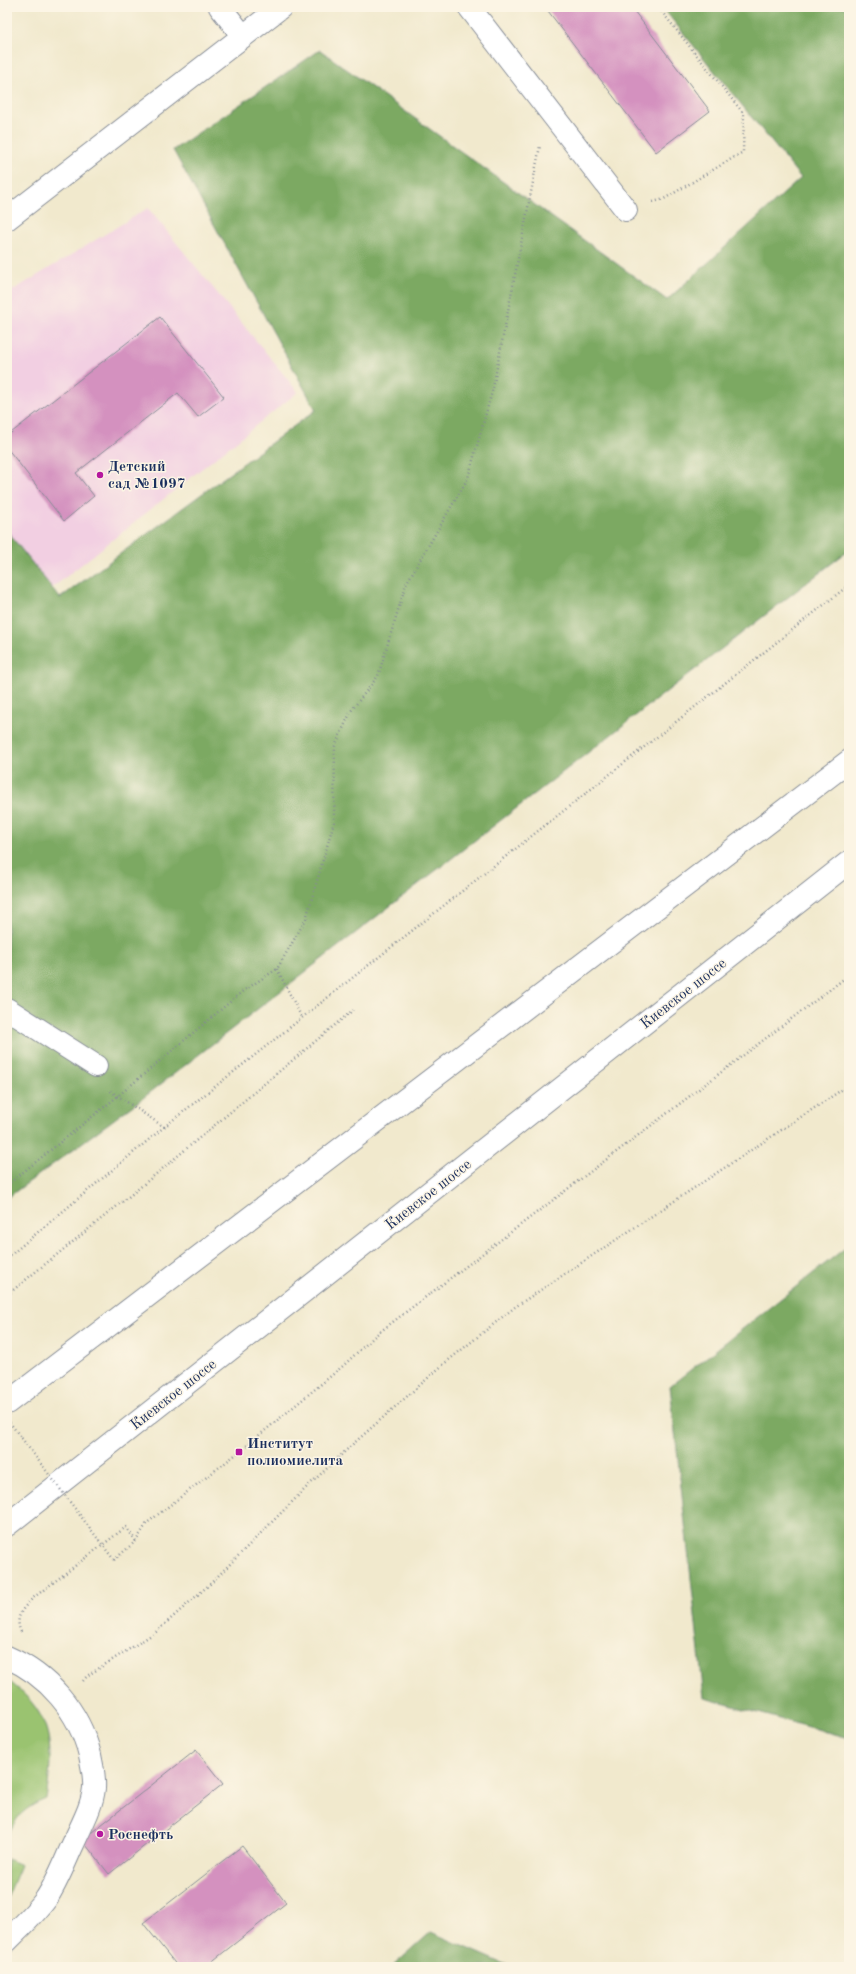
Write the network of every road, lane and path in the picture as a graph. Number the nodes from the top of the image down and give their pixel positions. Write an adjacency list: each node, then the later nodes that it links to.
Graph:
1 (220, 7): 5 (main road)
2 (281, 7): 5 (main road)
3 (469, 7): 6 (main road)
4 (658, 7): 7 (path)
5 (243, 36): 8 (main road)
6 (547, 108): 7 (main road); 12 (path)
7 (626, 210)
8 (7, 219)
9 (849, 585): 16 (path)
10 (849, 761): 25 (main road)
11 (849, 862): 27 (main road, Киевское шоссе)
12 (277, 969): 16 (path); 20 (path)
13 (849, 975): 28 (path)
14 (7, 1009): 17 (main road)
15 (353, 1010): 24 (path)
16 (302, 1018): 21 (path)
17 (96, 1066)
18 (849, 1085): 31 (path)
19 (105, 1088): 20 (path)
20 (118, 1096): 21 (path); 22 (path)
21 (164, 1127): 23 (path)
22 (7, 1185)
23 (7, 1258)
24 (7, 1296)
25 (7, 1402)
26 (7, 1419): 28 (path, bridge)
27 (7, 1525)
28 (136, 1541): 29 (path)
29 (23, 1635)
30 (7, 1657): 31 (main road)
31 (65, 1703): 32 (main road)
32 (7, 1941)

